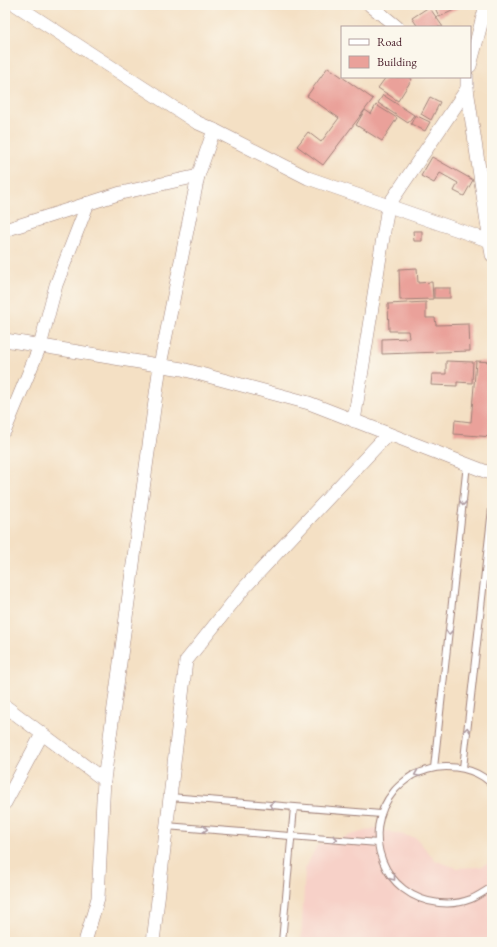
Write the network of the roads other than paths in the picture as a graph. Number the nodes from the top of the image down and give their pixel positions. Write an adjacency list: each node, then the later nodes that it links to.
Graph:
1 (16, 5): 7 (street)
2 (370, 5): 4 (street)
3 (486, 5): 5 (street)
4 (396, 26)
5 (471, 62)
6 (467, 83): 10 (street); 12 (street)
7 (214, 130): 8 (street); 10 (street)
8 (198, 176): 9 (street); 16 (street)
9 (88, 203): 11 (street); 15 (street)
10 (388, 206): 12 (street); 17 (street)
11 (5, 230)
12 (490, 242): 13 (street)
13 (492, 255)
14 (5, 340): 15 (street)
15 (40, 346): 16 (street); 18 (street)
16 (160, 366): 17 (street); 27 (street)
17 (354, 421): 19 (street)
18 (5, 430)
19 (388, 434): 20 (street); 29 (street)
20 (468, 464): 21 (street); 25 (lane, one-way to 25)
21 (492, 474)
22 (492, 508): 26 (lane, one-way to 22)
23 (5, 706): 24 (street)
24 (42, 734): 27 (street); 30 (street)
25 (434, 768): 26 (lane); 32 (lane, one-way to 32)
26 (463, 768): 28 (lane)
27 (104, 780): 37 (street)
28 (492, 784)
29 (170, 797): 31 (lane, one-way to 29); 33 (street)
30 (5, 803)
31 (294, 807): 32 (lane); 34 (lane)
32 (381, 814): 35 (lane)
33 (166, 826): 34 (lane, one-way to 34); 38 (street)
34 (291, 836): 35 (lane, one-way to 35); 39 (lane)
35 (378, 843): 36 (lane, one-way to 36)
36 (492, 886)
37 (85, 942)
38 (153, 942)
39 (282, 942)

